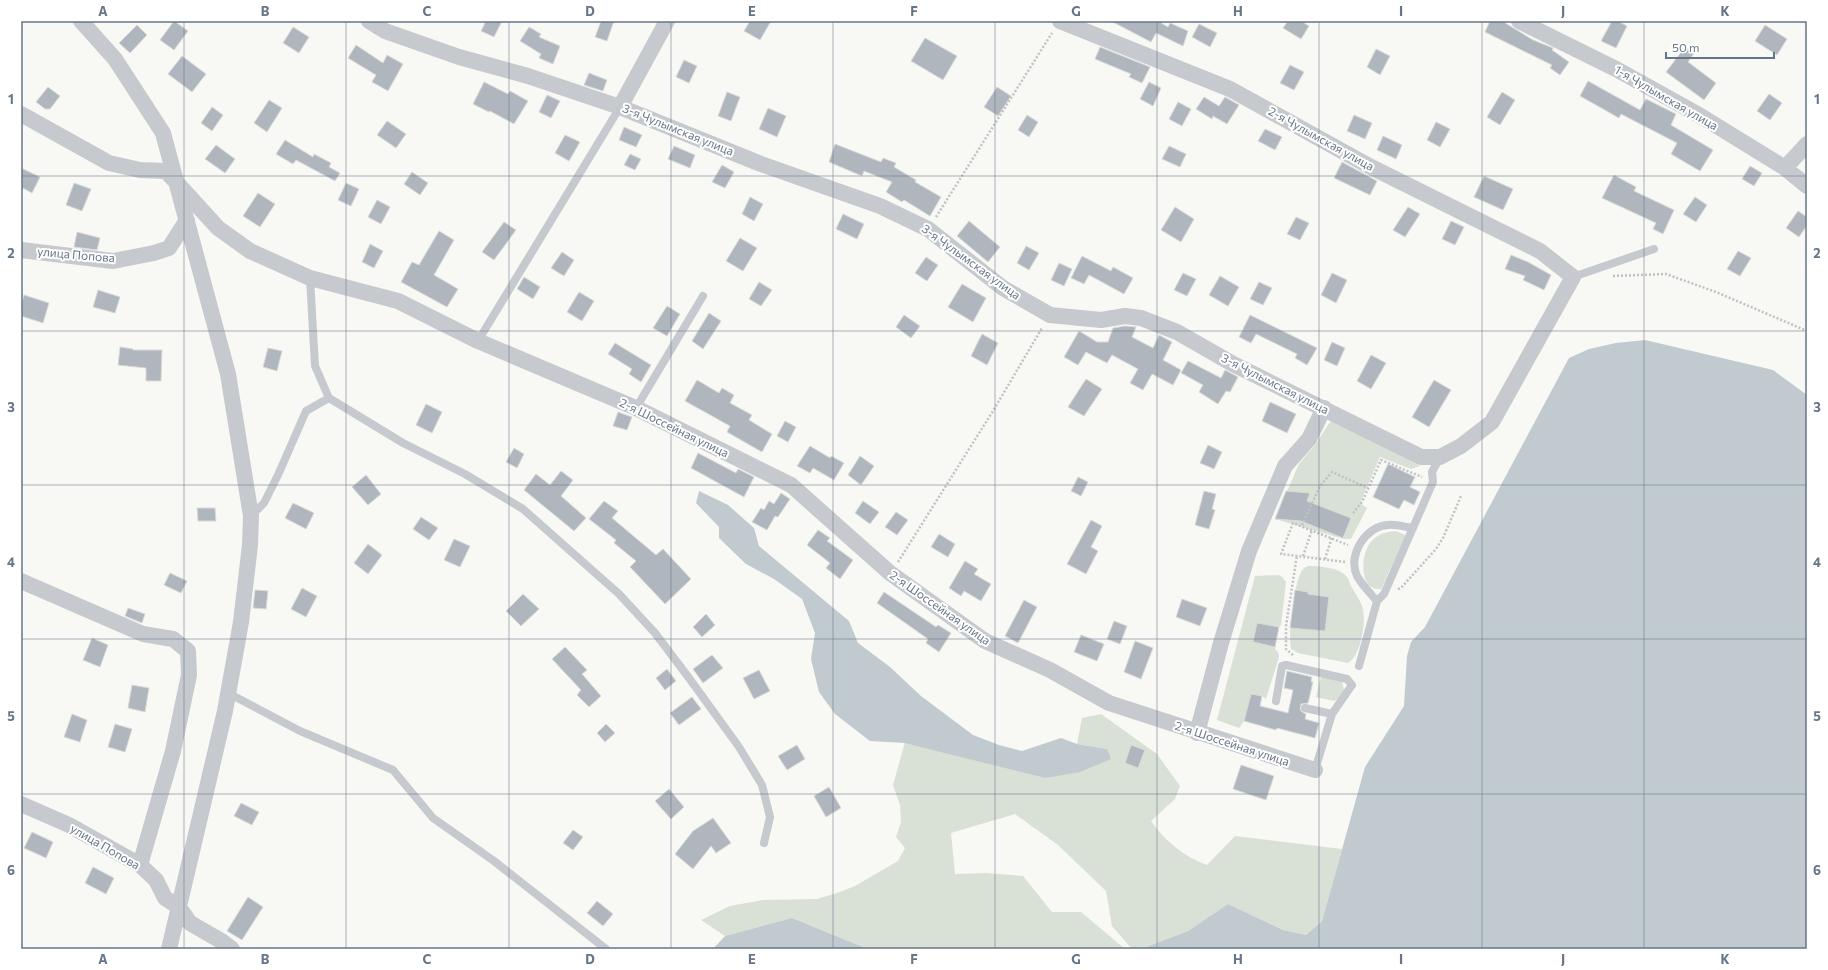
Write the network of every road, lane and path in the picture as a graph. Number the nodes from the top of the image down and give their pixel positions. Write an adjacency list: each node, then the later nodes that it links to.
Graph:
1 (81, 21): 10 (street)
2 (369, 21): 6 (street, 3-я Чулымская улица)
3 (667, 21): 6 (street)
4 (1519, 21): 9 (street, 1-я Чулымская улица)
5 (1058, 24): 13 (path); 17 (street, 2-я Чулымская улица)
6 (620, 107): 13 (street, 3-я Чулымская улица); 22 (lane)
7 (21, 114): 10 (street, 2-я Шоссейная улица)
8 (1807, 144): 9 (street)
9 (1785, 168): 11 (street, 1-я Чулымская улица)
10 (177, 184): 12 (street); 18 (street, 2-я Шоссейная улица)
11 (1807, 186)
12 (187, 220): 15 (street, улица Попова); 31 (street)
13 (928, 229): 20 (street, 3-я Чулымская улица)
14 (1654, 249): 17 (lane)
15 (21, 250)
16 (1605, 276): 21 (path)
17 (1573, 277): 26 (street, 3-я Чулымская улица)
18 (310, 278): 22 (street, 2-я Шоссейная улица); 23 (lane)
19 (702, 296): 24 (lane)
20 (1050, 315): 25 (street, 3-я Чулымская улица); 41 (path)
21 (1807, 331)
22 (478, 341): 24 (street, 2-я Шоссейная улица)
23 (329, 398): 31 (lane); 54 (lane)
24 (636, 408): 41 (street, 2-я Шоссейная улица)
25 (1324, 408): 26 (street, 3-я Чулымская улица); 51 (street)
26 (1440, 457): 27 (lane)
27 (1433, 482): 28 (path); 33 (lane)
28 (1368, 488): 30 (path); 32 (path)
29 (1461, 496): 43 (path)
30 (1353, 513)
31 (251, 516): 47 (street)
32 (1302, 526): 34 (path); 37 (path)
33 (1413, 528): 36 (lane); 43 (lane)
34 (1312, 530): 35 (path); 38 (path)
35 (1332, 537): 36 (path); 39 (path)
36 (1357, 549): 40 (lane)
37 (1297, 556): 38 (path); 45 (path)
38 (1303, 556): 39 (path)
39 (1325, 559): 40 (path)
40 (1355, 564): 44 (lane)
41 (890, 574): 51 (street, 2-я Шоссейная улица)
42 (21, 581): 55 (street)
43 (1384, 594): 44 (lane)
44 (1377, 601): 46 (lane)
45 (1294, 656)
46 (1359, 666)
47 (228, 693): 56 (street); 59 (lane)
48 (1276, 701): 50 (lane)
49 (1306, 708): 50 (lane)
50 (1332, 714): 52 (lane)
51 (1197, 733): 52 (street, 2-я Шоссейная улица)
52 (1315, 770)
53 (21, 804): 55 (street, улица Попова)
54 (764, 843)
55 (140, 864): 56 (street, улица Попова)
56 (179, 907): 57 (street); 58 (street, улица Попова)
57 (168, 949)
58 (232, 949)
59 (606, 949)

